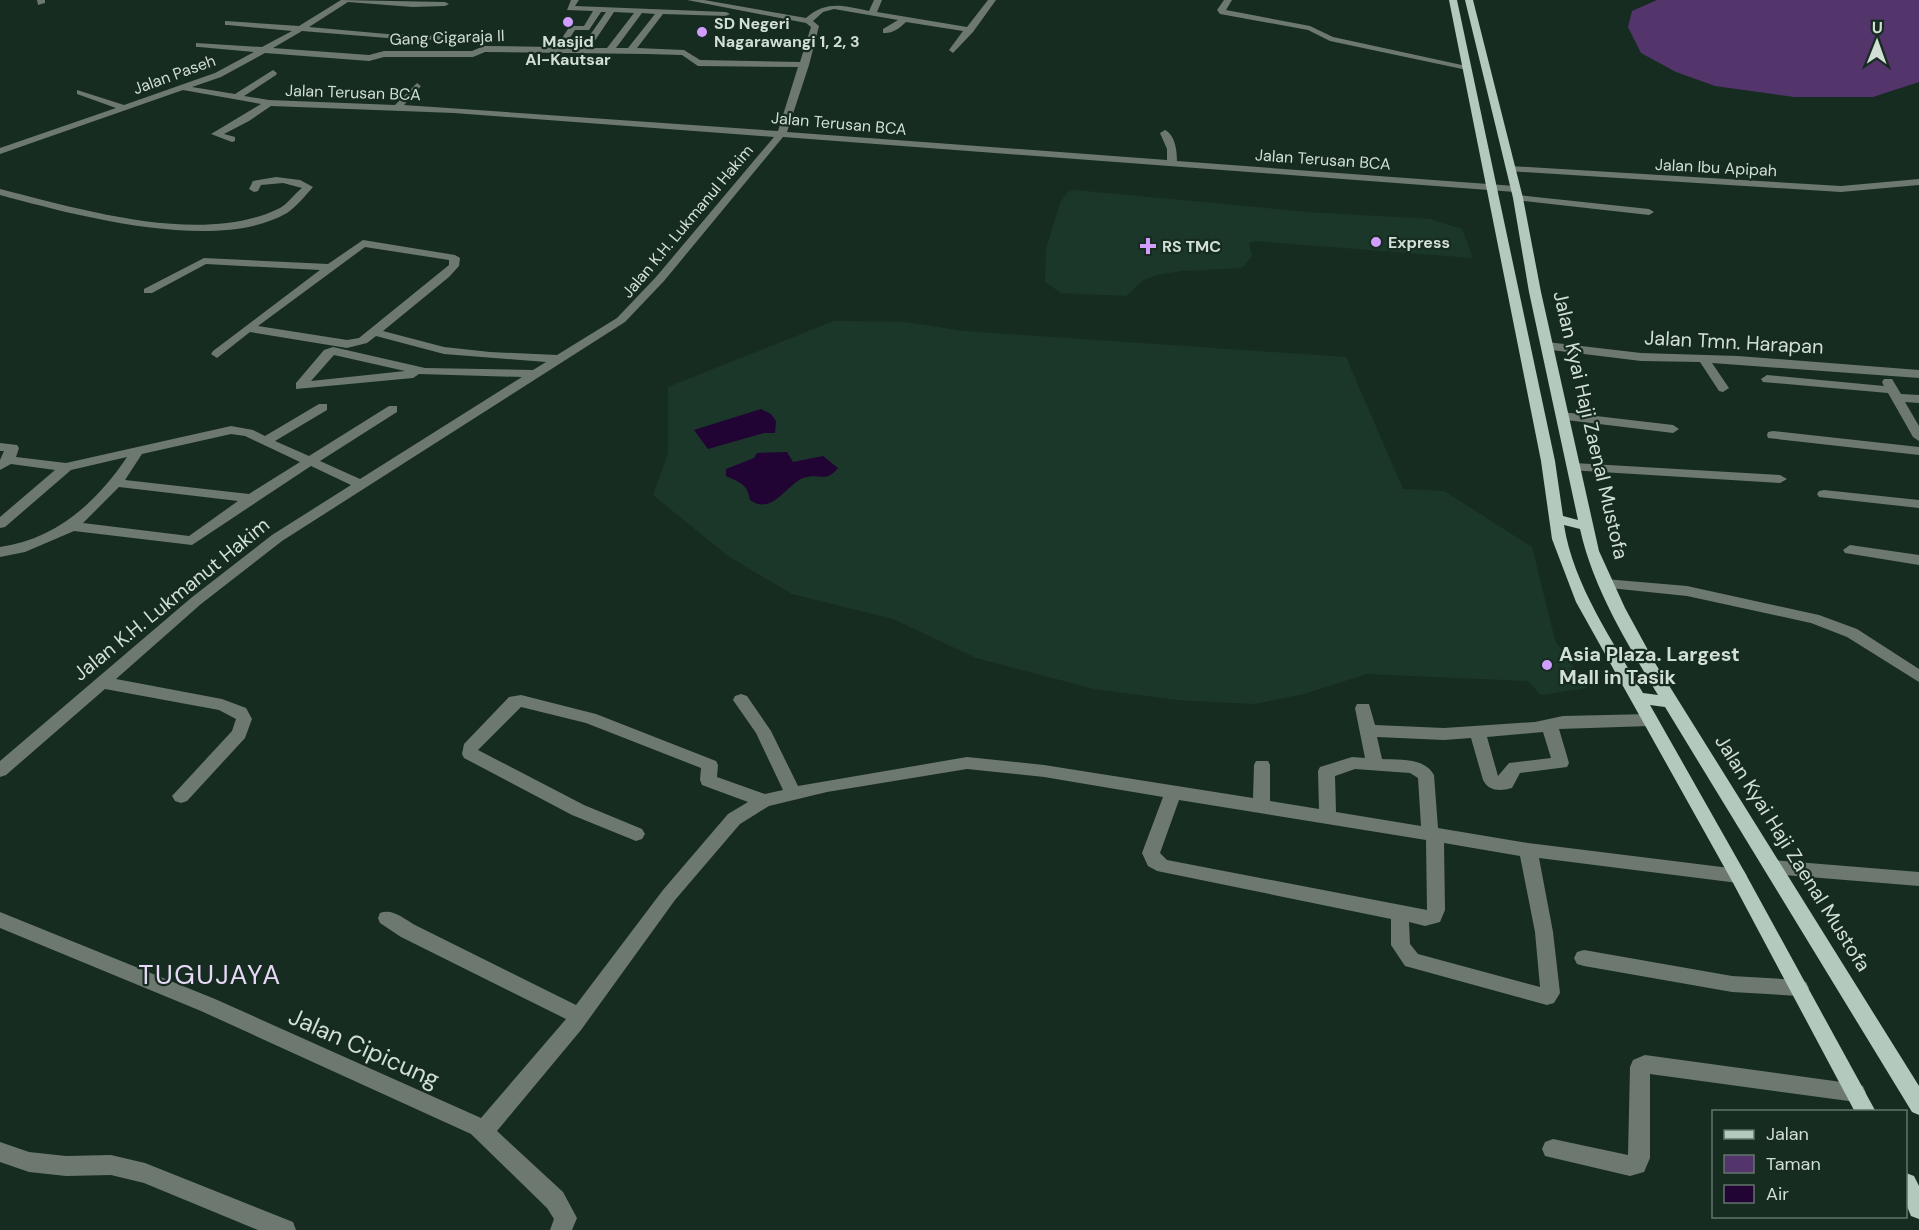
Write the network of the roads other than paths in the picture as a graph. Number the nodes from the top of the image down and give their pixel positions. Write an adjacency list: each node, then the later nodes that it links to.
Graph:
1 (347, 0): 10 (street); 24 (street, Jalan Paseh)
2 (575, 0): 14 (street)
3 (691, 0): 12 (street)
4 (879, 0): 19 (street)
5 (990, 0): 25 (street)
6 (1228, 0): 38 (street)
7 (1453, 0): 35 (main road)
8 (1469, 0): 36 (main road, Jalan Kyai Haji Zaenal Mustofa)
9 (856, 1): 16 (street)
10 (445, 4)
11 (828, 4): 16 (street); 22 (street)
12 (745, 5): 18 (street); 22 (street)
13 (899, 6): 20 (street)
14 (598, 10): 15 (street); 30 (street)
15 (611, 10): 17 (street); 31 (street)
16 (852, 10): 19 (street)
17 (640, 11): 18 (street); 32 (street)
18 (660, 12): 33 (street)
19 (873, 14): 20 (street)
20 (892, 18): 21 (street)
21 (903, 20): 25 (street); 26 (street)
22 (808, 21): 37 (street, Jalan K.H. Lukmanul Hakim)
23 (228, 23): 24 (street)
24 (299, 30): 27 (street); 29 (street, Jalan Paseh)
25 (970, 30): 34 (street)
26 (886, 31)
27 (473, 39)
28 (199, 45): 29 (street, Gang Cigaraja II)
29 (267, 48): 30 (street, Gang Cigaraja II); 41 (street, Jalan Paseh)
30 (558, 50): 31 (street, Gang Cigaraja II)
31 (584, 50): 32 (street, Gang Cigaraja II)
32 (610, 50): 33 (street, Gang Cigaraja II)
33 (631, 50): 37 (street, Gang Cigaraja II)
34 (953, 50)
35 (1463, 50): 36 (main road); 38 (main road)
36 (1481, 52): 48 (main road, Jalan Kyai Haji Zaenal Mustofa)
37 (805, 65): 49 (street, Jalan K.H. Lukmanul Hakim)
38 (1467, 67): 47 (main road)
39 (273, 73): 43 (street)
40 (417, 86): 46 (street)
41 (184, 88): 43 (street, Jalan Terusan BCA); 45 (street, Jalan Paseh)
42 (80, 92): 45 (street)
43 (238, 96): 44 (street, Jalan Terusan BCA)
44 (269, 104): 46 (street, Jalan Terusan BCA); 51 (street)
45 (125, 108): 52 (street, Jalan Paseh)
46 (396, 109): 49 (street, Jalan Terusan BCA)
47 (1479, 121): 48 (main road); 56 (main road)
48 (1497, 123): 54 (main road, Jalan Kyai Haji Zaenal Mustofa)
49 (782, 133): 53 (street, Jalan Terusan BCA); 70 (street, Jalan K.H. Lukmanul Hakim)
50 (1165, 133): 53 (street)
51 (232, 139)
52 (0, 151)
53 (1172, 163): 56 (street, Jalan Terusan BCA)
54 (1511, 169): 55 (street, Jalan Ibu Apipah); 59 (main road, Jalan Kyai Haji Zaenal Mustofa)
55 (1919, 183)
56 (1492, 187): 59 (street, Jalan Terusan BCA); 62 (main road)
57 (254, 189): 58 (street)
58 (0, 192)
59 (1516, 194): 60 (street, Jalan Terusan BCA); 64 (main road, Jalan Kyai Haji Zaenal Mustofa)
60 (1649, 212)
61 (328, 267): 63 (street); 65 (street); 66 (street)
62 (1512, 289): 64 (main road); 69 (main road)
63 (148, 291)
64 (1535, 292): 67 (main road, Jalan Kyai Haji Zaenal Mustofa)
65 (248, 328): 66 (street); 68 (street)
66 (376, 332): 70 (street)
67 (1548, 352): 69 (main road); 71 (street, Jalan Tmn. Harapan); 84 (main road, Jalan Kyai Haji Zaenal Mustofa)
68 (217, 354)
69 (1525, 356): 103 (main road)
70 (560, 359): 75 (street, Jalan K.H. Lukmanul Hakim)
71 (1704, 360): 73 (street, Jalan Tmn. Harapan); 79 (street)
72 (386, 364): 74 (street); 77 (street); 77 (street)
73 (1882, 371): 76 (street, Jalan Tmn. Harapan); 80 (street)
74 (425, 372): 75 (street); 77 (street)
75 (539, 374): 92 (street, Jalan K.H. Lukmanul Hakim)
76 (1919, 374)
77 (374, 378)
78 (1767, 379): 80 (street)
79 (1723, 388)
80 (1894, 393): 81 (street); 87 (street)
81 (1919, 399)
82 (323, 407): 88 (street)
83 (393, 409): 93 (street)
84 (1562, 416): 85 (street); 96 (main road, Jalan Kyai Haji Zaenal Mustofa)
85 (1673, 429)
86 (1773, 435): 91 (street)
87 (1918, 436)
88 (265, 441): 90 (street); 93 (street)
89 (0, 447): 94 (street)
90 (139, 449): 95 (street); 98 (street)
91 (1919, 451)
92 (409, 454): 99 (street, Jalan K.H. Lukmanut Hakim)
93 (311, 462): 99 (street); 101 (street)
94 (4, 463): 95 (street)
95 (66, 467): 104 (street)
96 (1574, 467): 97 (street); 106 (main road, Jalan Kyai Haji Zaenal Mustofa)
97 (1780, 479)
98 (116, 483): 101 (street); 105 (street)
99 (362, 485): 112 (street, Jalan K.H. Lukmanut Hakim)
100 (1824, 494): 102 (street)
101 (251, 498): 105 (street)
102 (1919, 504)
103 (1557, 519): 106 (main road); 113 (main road)
104 (0, 524)
105 (72, 526): 108 (street)
106 (1587, 526): 110 (main road, Jalan Kyai Haji Zaenal Mustofa)
107 (1850, 550): 109 (street)
108 (0, 552)
109 (1919, 560)
110 (1605, 584): 111 (street); 115 (main road, Jalan Kyai Haji Zaenal Mustofa)
111 (1919, 676)
112 (100, 682): 123 (street, Jalan K.H. Lukmanut Hakim); 126 (street)
113 (1636, 698): 115 (main road); 117 (main road)
114 (741, 700): 125 (street)
115 (1671, 702): 133 (main road, Jalan Kyai Haji Zaenal Mustofa)
116 (1363, 708): 120 (street)
117 (1650, 720): 118 (street); 134 (main road)
118 (1549, 724): 119 (street); 119 (street)
119 (1477, 730): 120 (street)
120 (1368, 731): 121 (street)
121 (1374, 763): 129 (street); 131 (street)
122 (1263, 765): 128 (street)
123 (0, 771)
124 (1173, 793): 125 (street); 128 (street); 136 (street)
125 (794, 794): 127 (street)
126 (181, 796)
127 (764, 801): 130 (street); 141 (street)
128 (1261, 807): 129 (street)
129 (1328, 817): 131 (street)
130 (636, 834)
131 (1432, 834): 132 (street); 136 (street)
132 (1528, 850): 134 (street); 136 (street)
133 (1773, 867): 135 (street); 143 (main road, Jalan Kyai Haji Zaenal Mustofa)
134 (1738, 876): 140 (main road)
135 (1919, 879)
136 (1401, 914)
137 (387, 918): 141 (street)
138 (0, 920): 145 (street, Jalan Cipicung)
139 (1584, 958): 140 (street)
140 (1799, 988): 142 (main road)
141 (579, 1016): 145 (street)
142 (1856, 1093): 144 (main road); 146 (street)
143 (1919, 1105)
144 (1865, 1110)
145 (483, 1132): 151 (street, Jalan Cipicung)
146 (1553, 1149)
147 (0, 1152): 150 (street)
148 (1907, 1187): 149 (main road)
149 (1919, 1208)
150 (285, 1230)
151 (561, 1230)

